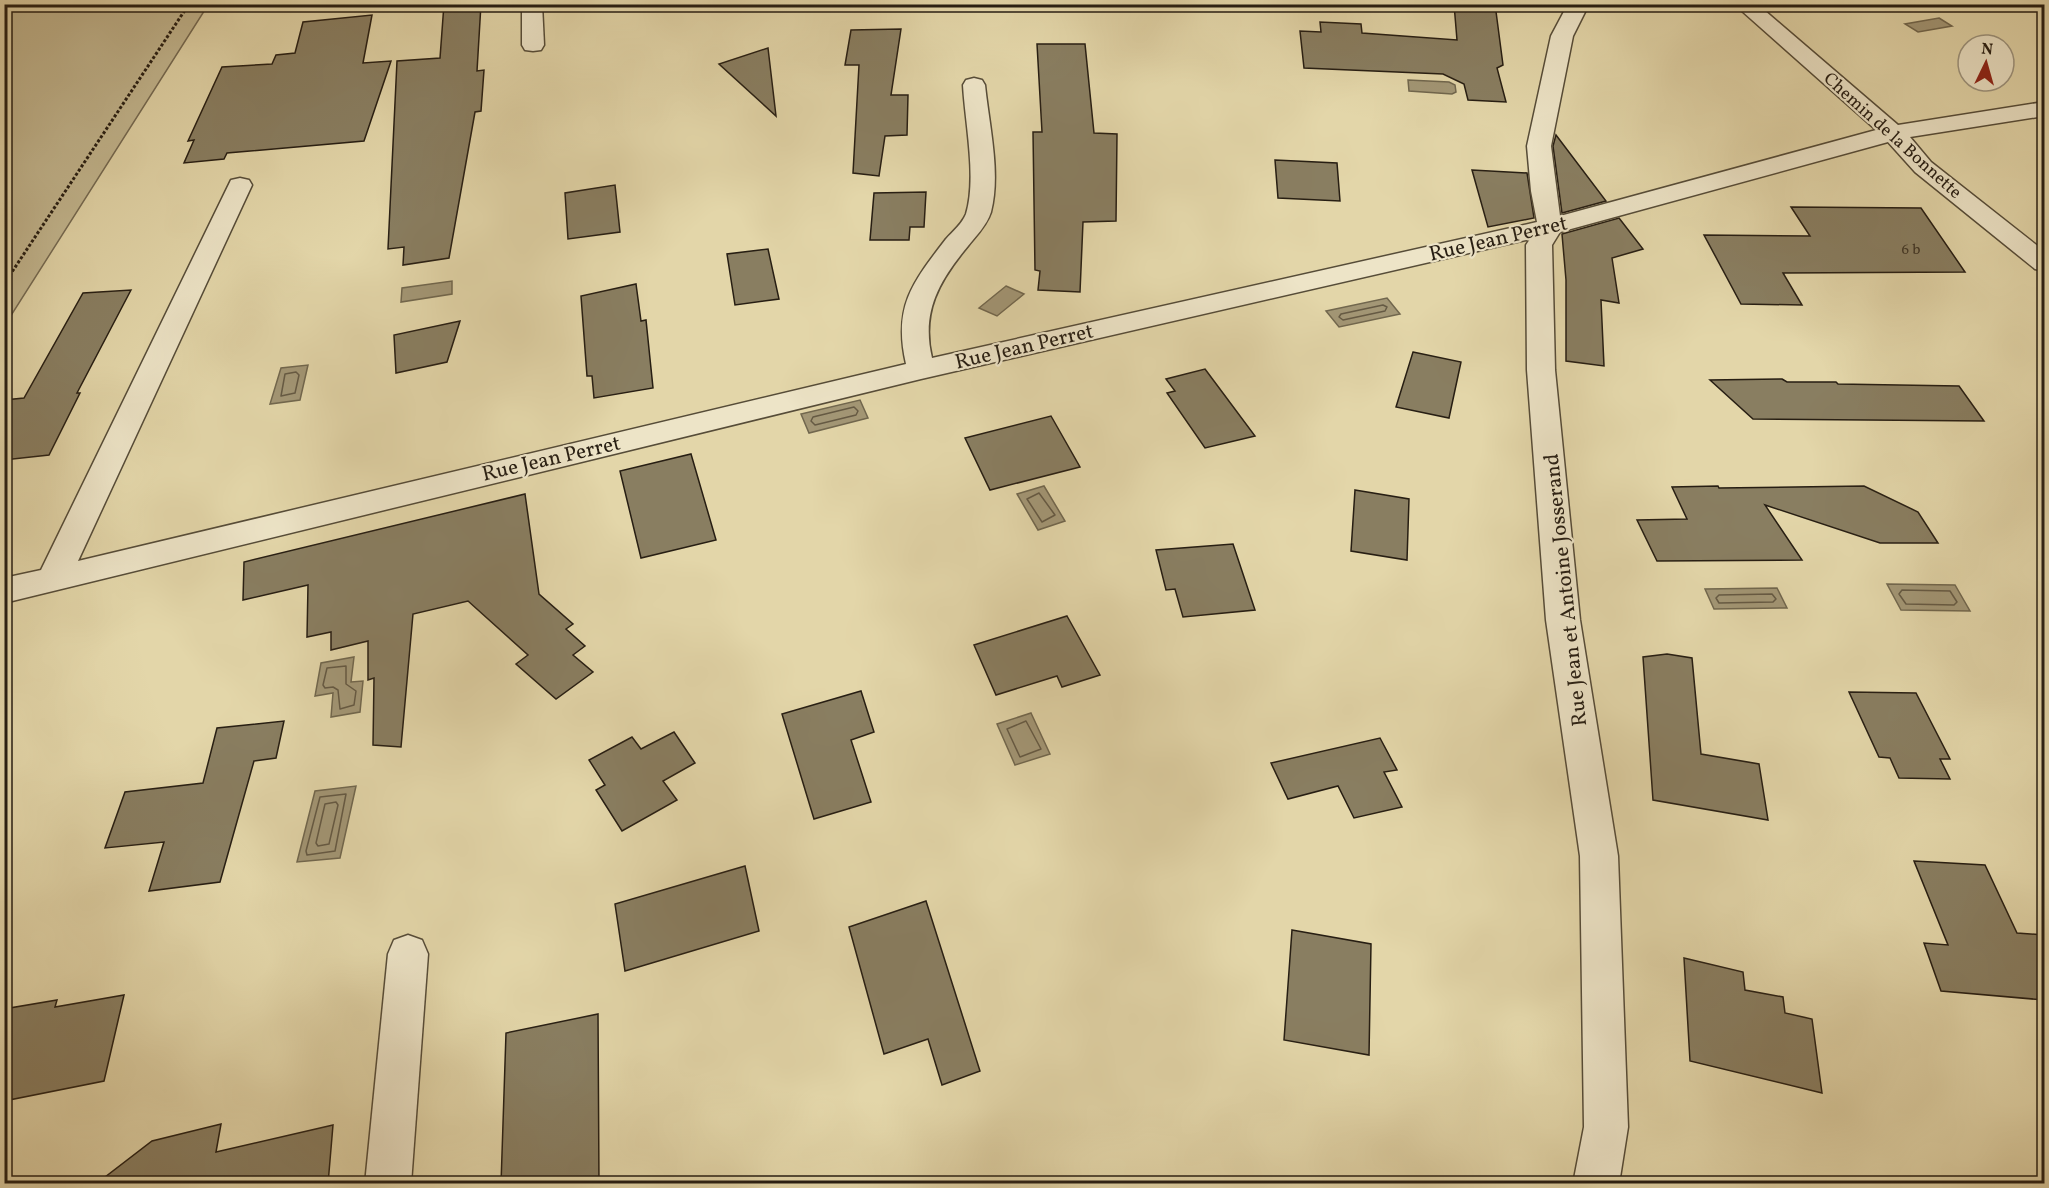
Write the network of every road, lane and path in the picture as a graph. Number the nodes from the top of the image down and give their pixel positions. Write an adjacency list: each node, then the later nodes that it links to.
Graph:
1 (189, 4): 12 (path)
2 (532, 4): 5 (street)
3 (1579, 4): 10 (street)
4 (1744, 4): 8 (street, Chemin de la Bonnette)
5 (532, 45)
6 (974, 85): 13 (street)
7 (2044, 109): 8 (street, Rue Jean Perret)
8 (1893, 133): 10 (street, Rue Jean Perret); 11 (street, Chemin de la Bonnette)
9 (240, 185): 14 (street)
10 (1550, 227): 13 (street, Rue Jean Perret); 18 (street, Rue Jean et Antoine Josserand)
11 (2044, 262)
12 (4, 284)
13 (921, 370): 14 (street, Rue Jean Perret)
14 (54, 577): 15 (street, Rue Jean Perret)
15 (4, 591)
16 (408, 954): 17 (street)
17 (388, 1184)
18 (1596, 1184)

